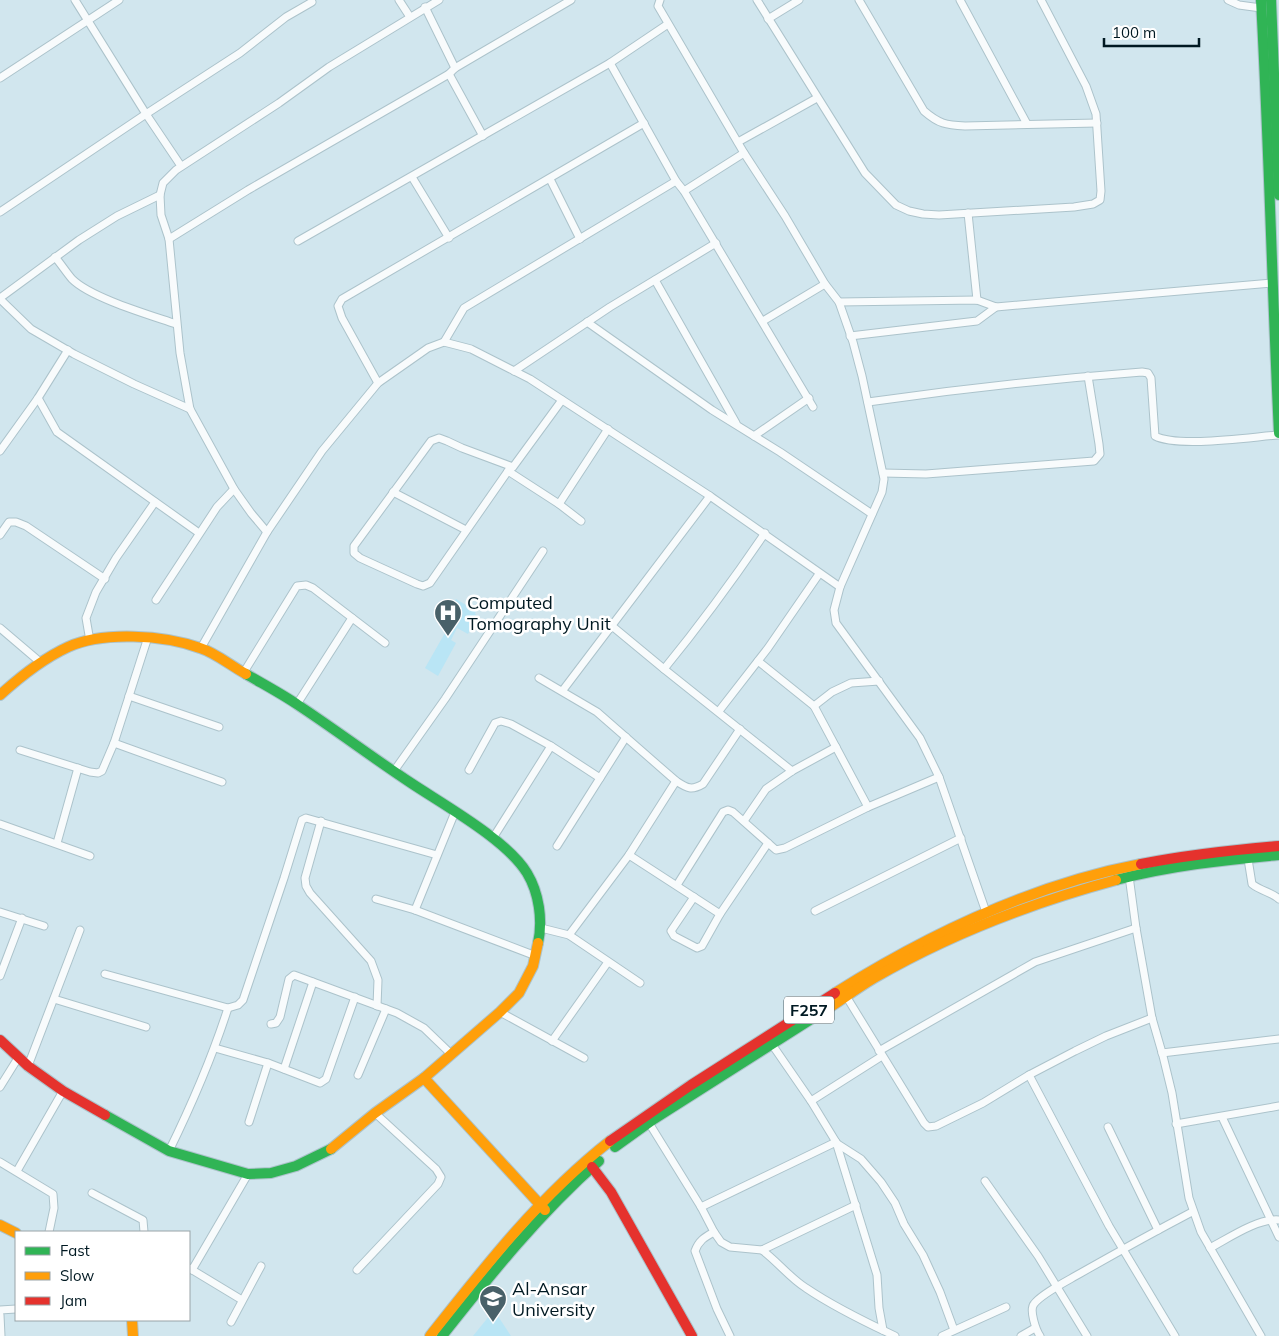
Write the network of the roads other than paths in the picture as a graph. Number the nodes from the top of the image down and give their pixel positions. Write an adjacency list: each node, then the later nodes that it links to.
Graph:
1 (75, 0): 19 (street)
2 (118, 0): 19 (street)
3 (399, 0): 17 (street)
4 (439, 0): 16 (street)
5 (571, 0): 22 (street)
6 (660, 0): 20 (street)
7 (756, 0): 18 (street)
8 (799, 0): 18 (street)
9 (859, 0): 30 (street)
10 (960, 0): 30 (street)
11 (1041, 0): 28 (street)
12 (1228, 0): 15 (street)
13 (1270, 0): 24 (street)
14 (312, 2): 27 (street)
15 (1261, 4): 50 (street)
16 (425, 7): 17 (street); 22 (street)
17 (410, 16): 34 (street)
18 (768, 19): 26 (street)
19 (89, 20): 25 (street); 27 (street)
20 (668, 24): 21 (street); 32 (street)
21 (610, 63): 29 (street); 31 (street)
22 (455, 68): 23 (street)
23 (449, 74): 31 (street); 44 (street)
24 (1277, 77): 40 (street)
25 (0, 78)
26 (817, 98): 32 (street); 42 (street)
27 (146, 114): 34 (street); 41 (street)
28 (1096, 122): 30 (street); 42 (street)
29 (644, 123): 36 (street); 37 (street)
30 (1027, 124)
31 (483, 136): 35 (street)
32 (738, 142): 33 (street)
33 (744, 153): 38 (street); 51 (street)
34 (181, 166): 39 (street)
35 (412, 178): 43 (street); 46 (street)
36 (550, 179): 43 (street); 45 (street)
37 (676, 181): 38 (street); 45 (street)
38 (684, 191): 47 (street)
39 (160, 195): 44 (street); 48 (street)
40 (1279, 195)
41 (0, 212)
42 (968, 213): 53 (street)
43 (449, 238): 64 (street)
44 (168, 239): 58 (street)
45 (580, 239): 60 (street)
46 (298, 241)
47 (716, 244): 49 (street); 56 (street)
48 (55, 257): 52 (street); 58 (street)
49 (655, 280): 57 (street); 71 (street)
50 (1272, 283): 55 (street); 73 (street)
51 (825, 284): 54 (street); 56 (street)
52 (0, 298): 61 (street)
53 (977, 300): 54 (street); 55 (street)
54 (839, 302): 59 (street)
55 (996, 307): 59 (street)
56 (763, 321): 66 (street)
57 (587, 322): 62 (street); 71 (street)
58 (176, 324): 70 (street)
59 (850, 336): 68 (street)
60 (444, 342): 62 (street); 64 (street)
61 (68, 350): 65 (street); 70 (street)
62 (514, 370): 67 (street)
63 (1088, 376): 68 (street); 73 (street); 77 (street)
64 (378, 383): 86 (street)
65 (38, 398): 75 (street); 81 (street)
66 (809, 398): 69 (street); 74 (street)
67 (562, 400): 72 (street); 76 (street)
68 (868, 402): 77 (street)
69 (814, 407)
70 (190, 409): 78 (street)
71 (738, 426): 74 (street)
72 (608, 429): 80 (street); 82 (street)
73 (1279, 434)
74 (754, 436): 83 (street)
75 (0, 450)
76 (510, 469): 79 (street); 82 (street); 85 (street)
77 (883, 473): 83 (street)
78 (234, 489): 86 (street); 87 (street)
79 (393, 492): 85 (street); 85 (street)
80 (710, 496): 88 (street); 96 (street)
81 (155, 502): 87 (street); 92 (street)
82 (559, 504): 84 (street)
83 (872, 514): 93 (street)
84 (581, 521)
85 (466, 530)
86 (268, 532): 101 (street)
87 (199, 533): 94 (street)
88 (765, 533): 91 (street); 104 (street)
89 (0, 535): 92 (street)
90 (543, 551): 123 (street)
91 (819, 574): 93 (street); 102 (street)
92 (105, 578): 99 (street)
93 (840, 587): 107 (street)
94 (156, 600)
95 (352, 618): 100 (street); 105 (street); 111 (street)
96 (612, 626): 104 (street); 108 (street)
97 (0, 628): 103 (street)
98 (148, 638): 99 (street); 101 (street); 110 (street)
99 (90, 641): 103 (street)
100 (385, 643)
101 (201, 648): 105 (street)
102 (758, 661): 112 (street); 113 (street)
103 (40, 662): 109 (street)
104 (664, 669): 113 (street)
105 (244, 672): 111 (street)
106 (540, 678): 108 (street)
107 (879, 681): 112 (street); 125 (street)
108 (563, 690): 116 (street)
109 (0, 695)
110 (129, 696): 114 (street); 117 (street)
111 (297, 704): 123 (street)
112 (814, 706): 119 (street)
113 (718, 712): 115 (street)
114 (219, 727)
115 (740, 729): 124 (street); 128 (street)
116 (626, 737): 126 (street); 128 (street)
117 (114, 743): 121 (street); 127 (street)
118 (551, 746): 122 (street); 126 (street); 134 (street)
119 (836, 747): 124 (street); 129 (street)
120 (20, 750): 121 (street)
121 (78, 768): 136 (street)
122 (469, 770)
123 (394, 771): 130 (street)
124 (792, 771): 132 (street)
125 (939, 777): 129 (street); 135 (street)
126 (600, 778): 138 (street)
127 (222, 782)
128 (676, 782): 141 (street)
129 (868, 807): 137 (street)
130 (455, 812): 134 (street); 140 (street)
131 (322, 821): 140 (street); 170 (street); 171 (street)
132 (744, 821): 137 (street); 146 (street)
133 (0, 824): 136 (street)
134 (493, 838): 157 (street)
135 (961, 838): 151 (street); 153 (street)
136 (57, 843): 142 (street)
137 (768, 843): 154 (street)
138 (557, 846)
139 (1279, 846): 153 (street, F257)
140 (437, 855): 150 (street)
141 (629, 855): 146 (street); 160 (street)
142 (90, 856)
143 (1279, 856): 144 (street, F257)
144 (1248, 859): 145 (street, F257); 149 (street)
145 (1129, 876): 158 (street); 167 (street, F257)
146 (677, 885): 147 (street)
147 (694, 897): 154 (street); 154 (street)
148 (376, 899): 150 (street)
149 (1279, 899)
150 (415, 910): 161 (street)
151 (815, 910)
152 (0, 912): 155 (street)
153 (986, 912): 213 (street, F257)
154 (720, 914)
155 (22, 918): 156 (street); 164 (street)
156 (44, 926)
157 (541, 928): 160 (street); 161 (street)
158 (1136, 928): 174 (street); 182 (street)
159 (80, 930): 169 (street)
160 (569, 936): 162 (street)
161 (536, 956): 173 (street)
162 (608, 962): 166 (street); 179 (street)
163 (105, 974): 171 (street)
164 (0, 976)
165 (314, 982): 168 (street); 175 (street); 189 (street)
166 (640, 983)
167 (846, 996): 180 (street, F257); 182 (street)
168 (355, 997): 170 (street); 189 (street)
169 (54, 999): 176 (street); 188 (street)
170 (377, 1006): 172 (street)
171 (228, 1008): 181 (street)
172 (386, 1009): 184 (street); 190 (street)
173 (500, 1012): 179 (street); 184 (street)
174 (1152, 1018): 183 (street); 191 (street)
175 (271, 1024)
176 (146, 1027)
177 (1279, 1039): 183 (street)
178 (0, 1040): 185 (street)
179 (552, 1041): 186 (street)
180 (771, 1043): 195 (street); 200 (street, F257)
181 (215, 1048): 187 (street); 204 (street)
182 (880, 1053): 191 (street); 195 (street)
183 (1162, 1053): 201 (street)
184 (451, 1054): 192 (street)
185 (18, 1058): 188 (street); 193 (street)
186 (584, 1058)
187 (268, 1063): 189 (street); 199 (street)
188 (28, 1066): 194 (street)
189 (284, 1069)
190 (358, 1075)
191 (1029, 1075): 224 (street)
192 (424, 1078): 197 (street); 213 (street)
193 (0, 1087)
194 (63, 1091): 204 (street); 207 (street)
195 (811, 1101): 203 (street)
196 (1279, 1106): 198 (street)
197 (376, 1113): 208 (street); 229 (street)
198 (1222, 1117): 201 (street); 215 (street)
199 (249, 1122)
200 (649, 1123): 206 (street, F257); 212 (street)
201 (1176, 1124): 214 (street)
202 (1108, 1127): 218 (street)
203 (836, 1142): 211 (street); 212 (street); 240 (street)
204 (169, 1151): 208 (street)
205 (0, 1162): 207 (street)
206 (592, 1167): 213 (street, F257); 245 (street)
207 (17, 1171): 219 (street)
208 (248, 1174): 228 (street)
209 (985, 1181): 230 (street)
210 (92, 1192): 220 (street)
211 (856, 1205): 226 (street); 239 (street)
212 (701, 1207): 222 (street)
213 (543, 1208): 243 (street, F257); 244 (street, F257)
214 (1192, 1212): 218 (street); 225 (street)
215 (1270, 1219): 216 (street); 223 (street); 225 (street)
216 (1279, 1220)
217 (0, 1225): 221 (street)
218 (1158, 1230): 224 (street)
219 (49, 1231)
220 (144, 1231)
221 (15, 1232)
222 (714, 1232): 226 (street); 246 (street)
223 (1279, 1237)
224 (1123, 1248): 230 (street); 252 (street)
225 (1210, 1248): 253 (street)
226 (762, 1250): 239 (street)
227 (260, 1266): 231 (street)
228 (190, 1269): 231 (street)
229 (357, 1270)
230 (1057, 1286): 238 (street); 251 (street)
231 (242, 1300): 237 (street)
232 (1006, 1307): 240 (street)
233 (15, 1308): 234 (street)
234 (0, 1310)
235 (0, 1315): 241 (street)
236 (132, 1321): 242 (street)
237 (231, 1322)
238 (1035, 1328): 249 (street); 250 (street)
239 (883, 1330): 247 (street)
240 (954, 1330): 248 (street)
241 (1, 1336)
242 (133, 1336)
243 (430, 1336)
244 (442, 1336)
245 (692, 1336)
246 (730, 1336)
247 (896, 1336)
248 (942, 1336)
249 (1022, 1336)
250 (1040, 1336)
251 (1087, 1336)
252 (1175, 1336)
253 (1261, 1336)

